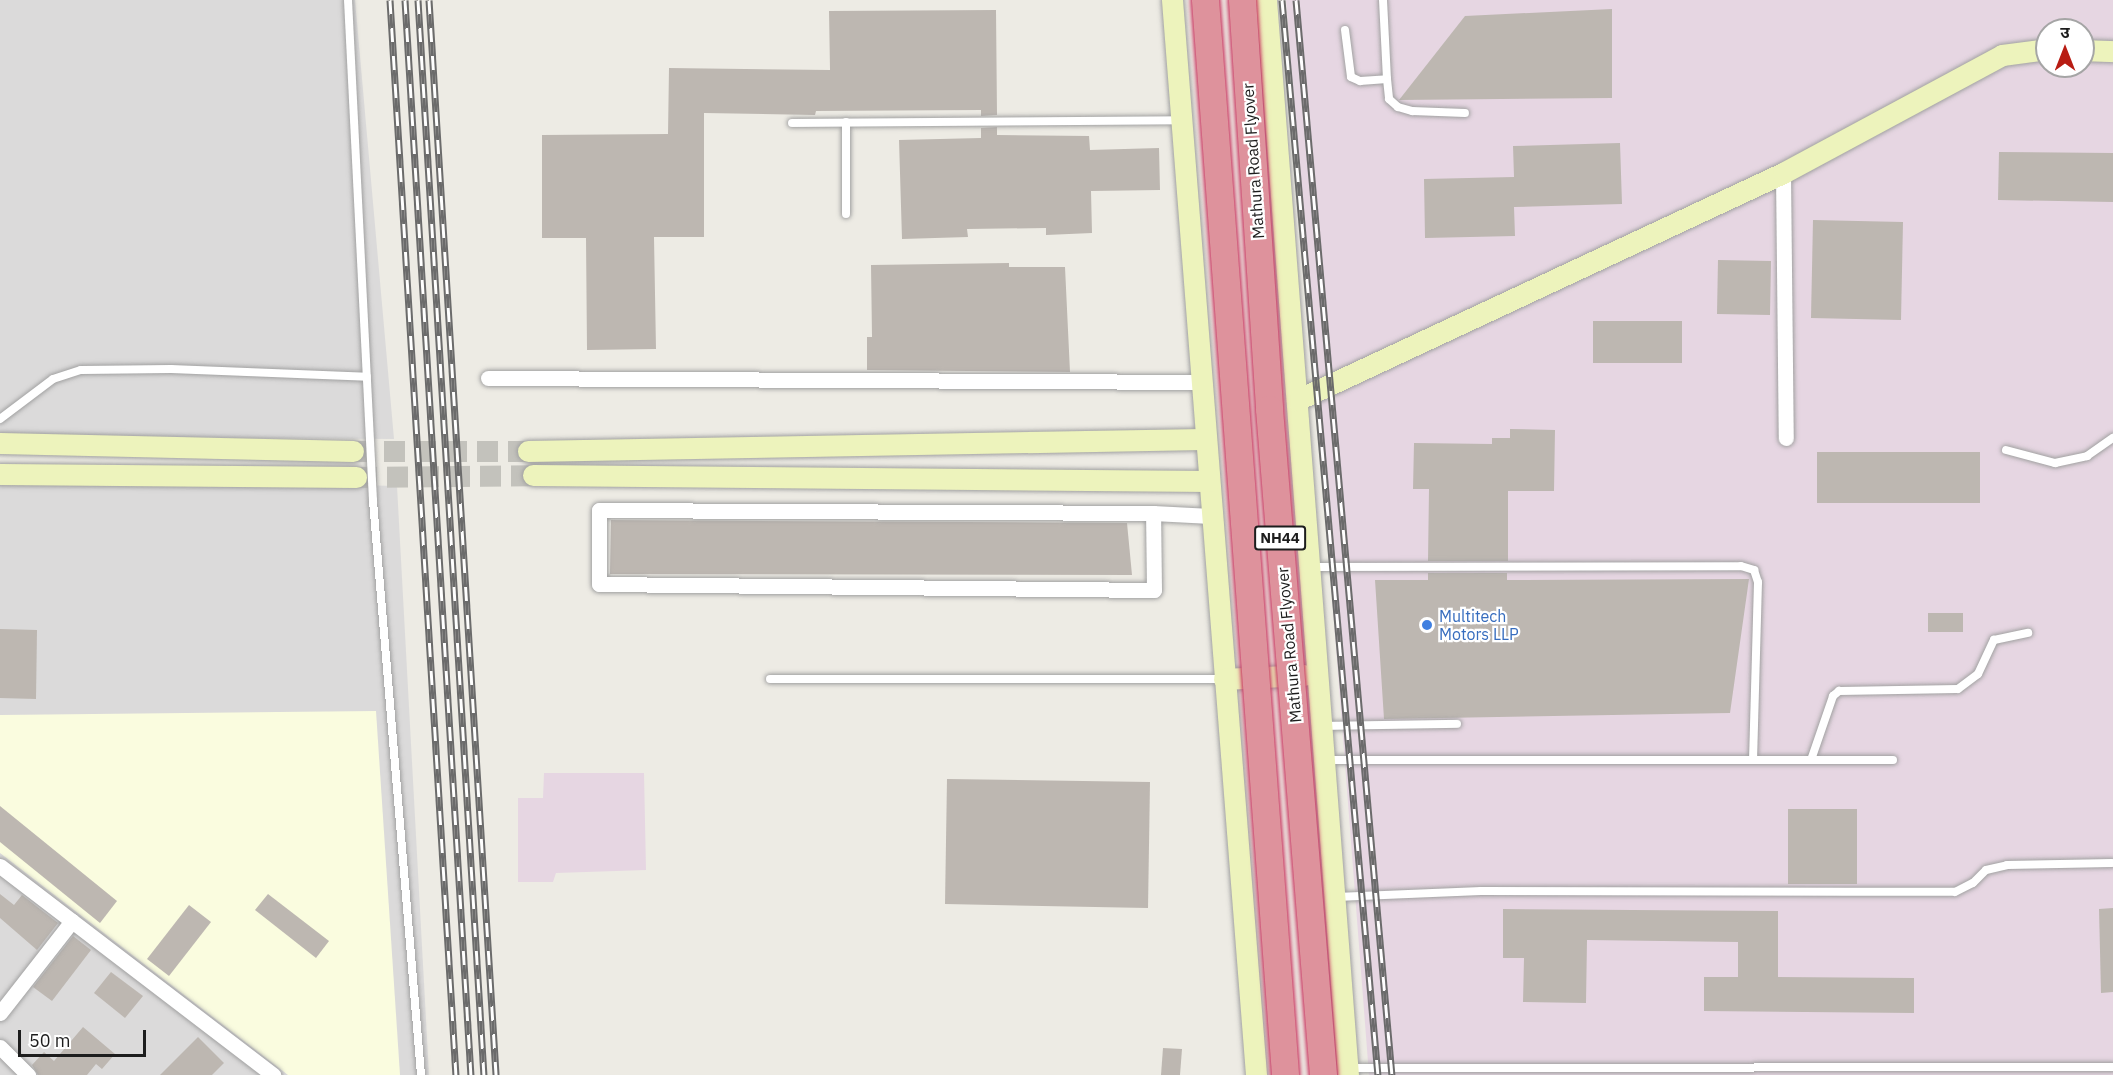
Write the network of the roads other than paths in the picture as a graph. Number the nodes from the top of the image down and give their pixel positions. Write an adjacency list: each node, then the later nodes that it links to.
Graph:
1 (348, 0): 18 (lane)
2 (1172, 0): 13 (street)
3 (1205, 0): 61 (highway, Mathura Road Flyover / NH44, bridge)
4 (1242, 0): 55 (highway, Mathura Road Flyover / NH44, bridge)
5 (1266, 0): 21 (street)
6 (1383, 0): 11 (lane)
7 (1345, 30): 11 (lane)
8 (2035, 49): 16 (street)
9 (2095, 50): 10 (street)
10 (2113, 51)
11 (1387, 79): 12 (lane)
12 (1465, 113)
13 (1181, 120): 14 (lane); 20 (street)
14 (846, 122): 15 (lane); 17 (lane)
15 (792, 123)
16 (1783, 173): 21 (street); 23 (street)
17 (846, 214)
18 (367, 377): 22 (lane); 59 (lane)
19 (488, 378): 20 (street)
20 (1201, 382): 25 (street)
21 (1297, 400): 36 (street)
22 (0, 419)
23 (1786, 438)
24 (2113, 438): 27 (lane)
25 (1204, 439): 29 (street); 33 (street)
26 (0, 444): 28 (street)
27 (2006, 450)
28 (353, 451)
29 (528, 451)
30 (0, 474): 32 (street)
31 (533, 475): 33 (street)
32 (356, 477)
33 (1209, 481): 35 (street)
34 (1153, 513): 34 (street); 35 (street)
35 (1211, 516): 40 (street)
36 (1310, 567): 38 (street); 43 (lane)
37 (2028, 633): 45 (lane)
38 (1318, 674): 40 (street); 42 (street)
39 (770, 679): 40 (lane)
40 (1224, 679): 60 (street)
41 (1457, 724): 42 (lane)
42 (1322, 726): 44 (street)
43 (1753, 759): 44 (lane); 45 (lane)
44 (1324, 760): 49 (street)
45 (1811, 760): 46 (lane)
46 (1893, 760)
47 (2112, 863): 49 (lane)
48 (0, 866): 50 (street)
49 (1335, 897): 55 (street)
50 (72, 921): 51 (street); 58 (street)
51 (0, 1013)
52 (0, 1047): 57 (street)
53 (2113, 1067): 54 (lane); 56 (lane)
54 (1872, 1071): 55 (lane)
55 (1340, 1073)
56 (2113, 1074)
57 (28, 1075)
58 (273, 1075)
59 (421, 1075)
60 (1256, 1075)
61 (1285, 1075)

